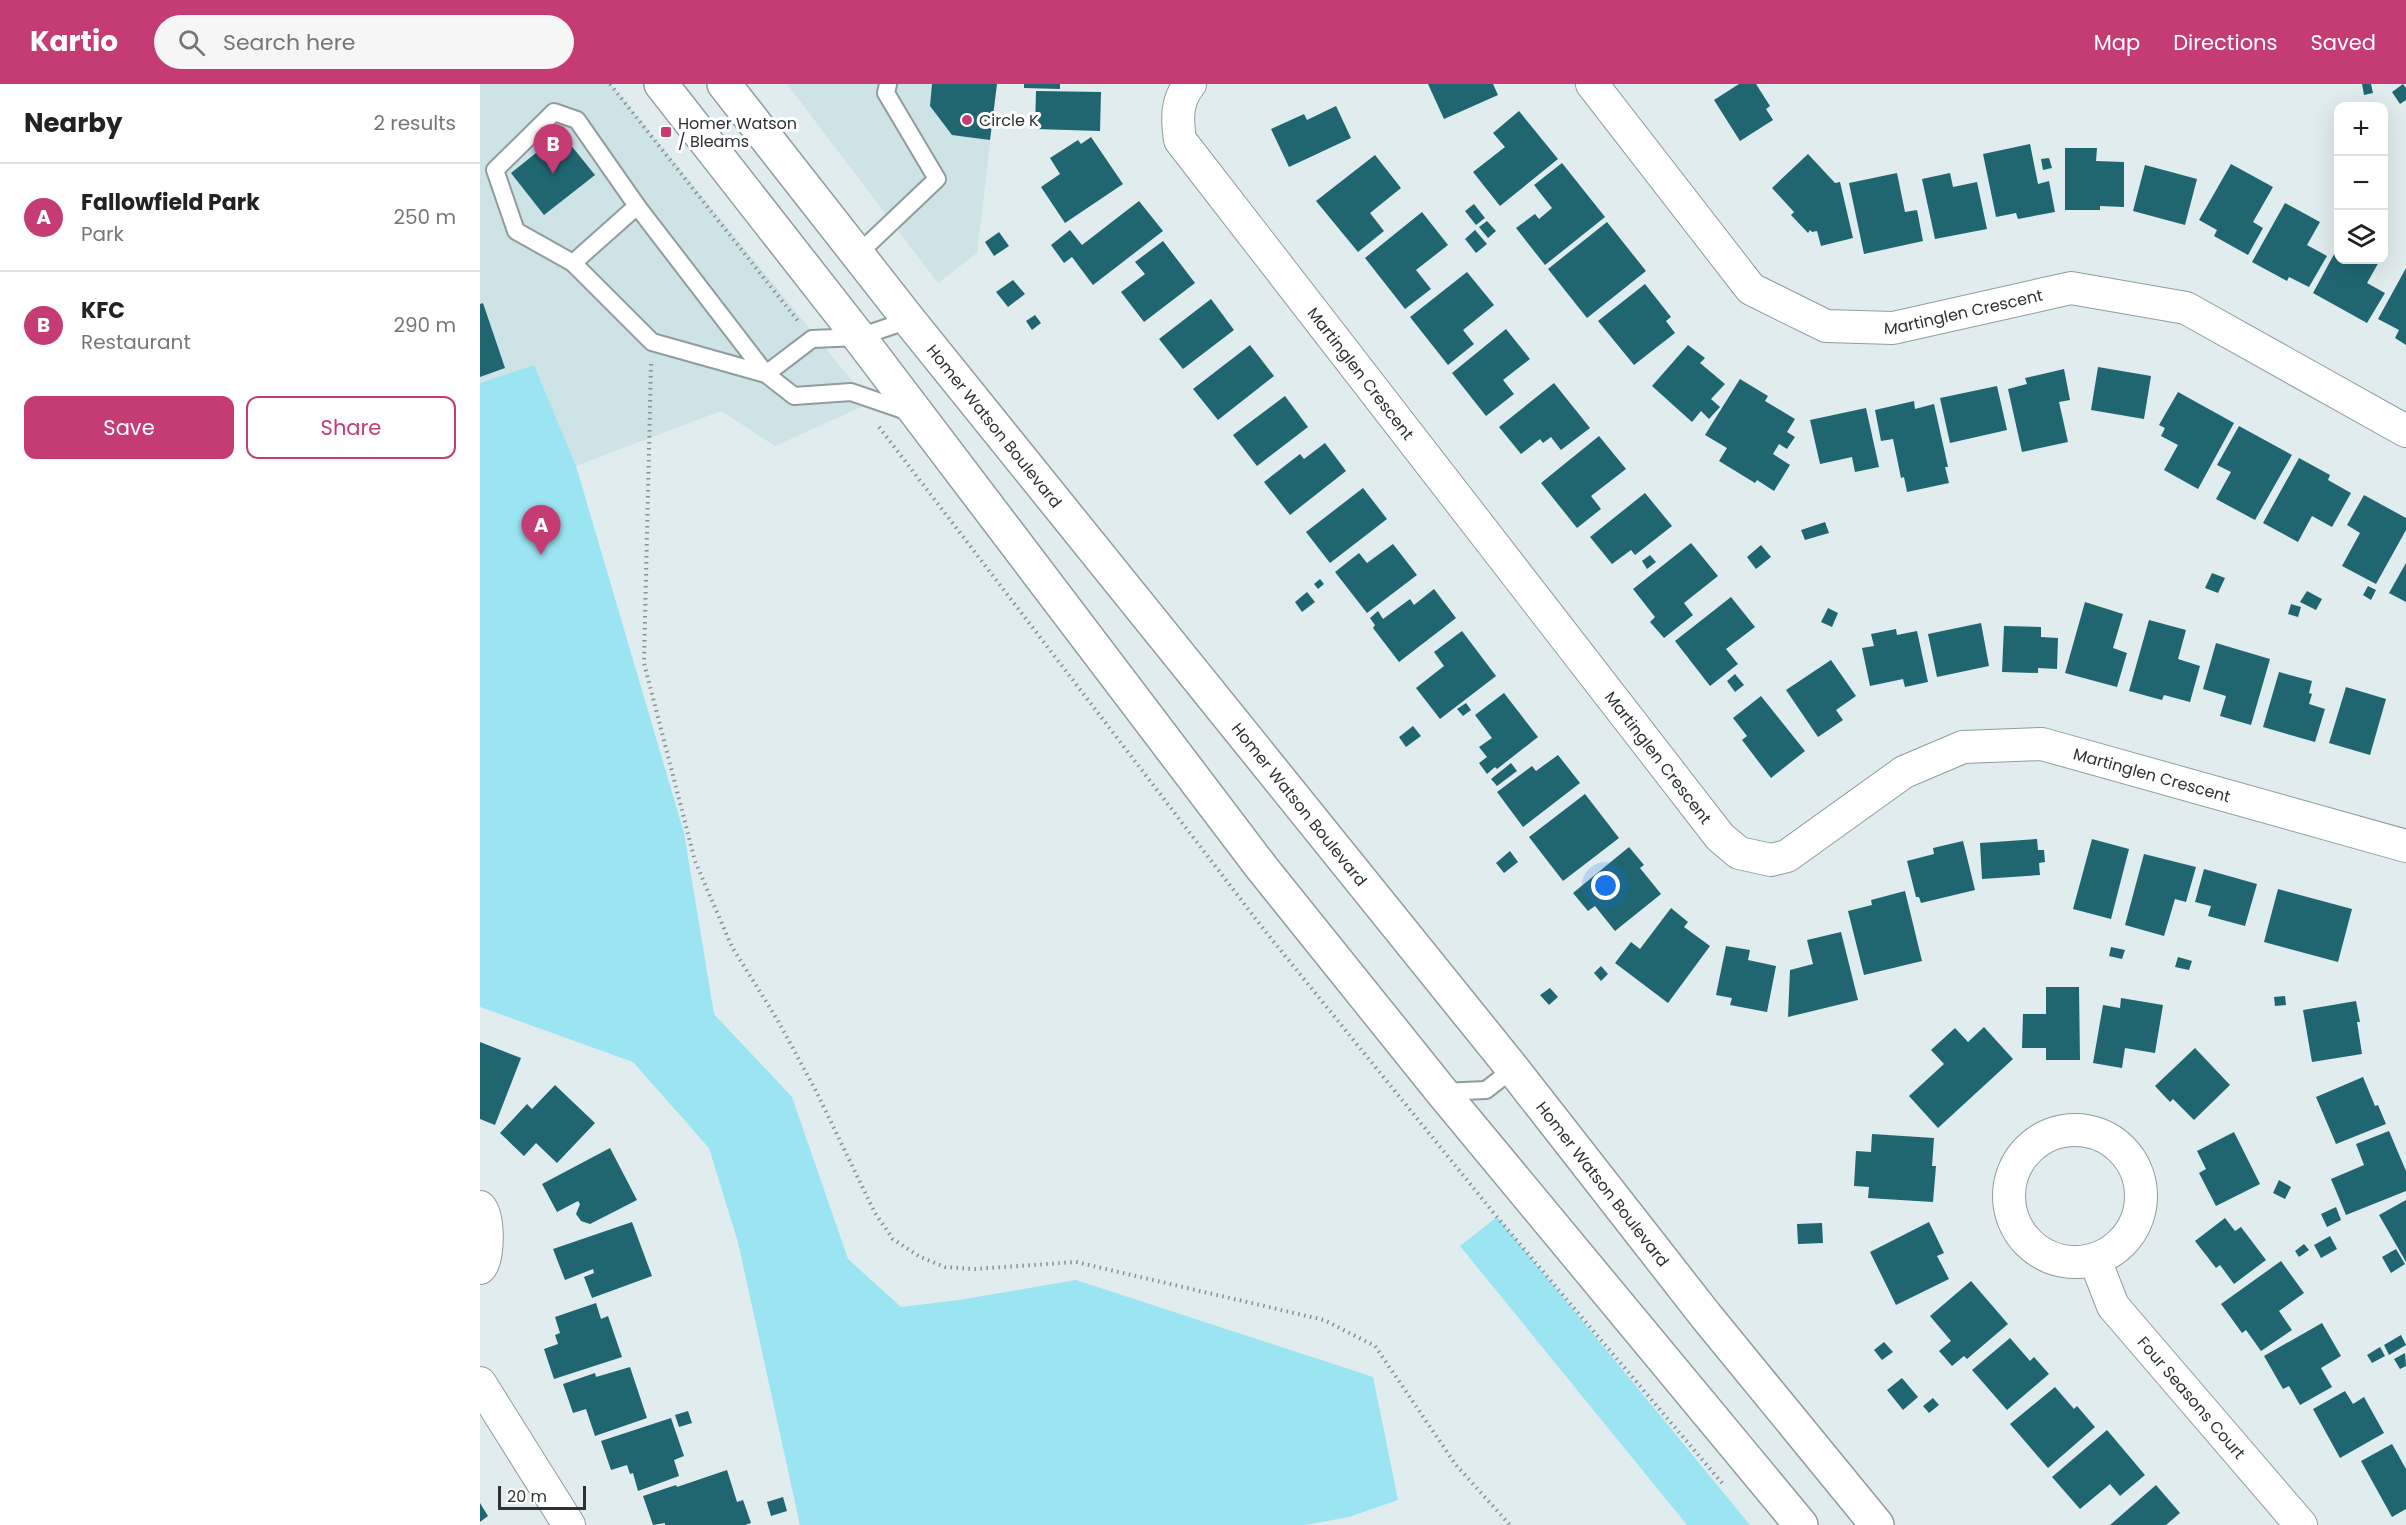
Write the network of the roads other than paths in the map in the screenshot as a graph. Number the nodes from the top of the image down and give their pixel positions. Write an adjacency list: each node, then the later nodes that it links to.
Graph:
1 (662, 84): 10 (main road)
2 (724, 84): 7 (main road, Homer Watson Boulevard)
3 (888, 84): 7 (lane)
4 (1190, 84): 14 (street, Martinglen Crescent)
5 (1592, 84): 13 (street, Martinglen Crescent)
6 (637, 207): 8 (lane); 8 (lane); 11 (lane)
7 (859, 253): 9 (main road, Homer Watson Boulevard)
8 (573, 263): 11 (lane)
9 (909, 320): 10 (lane); 15 (main road, Homer Watson Boulevard)
10 (859, 337): 11 (lane); 12 (main road)
11 (766, 374): 12 (lane)
12 (918, 416): 16 (main road)
13 (2406, 431)
14 (2406, 846)
15 (1513, 1069): 16 (lane); 23 (main road, Homer Watson Boulevard)
16 (1442, 1092): 22 (main road)
17 (480, 1208): 19 (street)
18 (2095, 1260): 18 (street); 24 (street, Four Seasons Court)
19 (480, 1268)
20 (480, 1383): 21 (street)
21 (569, 1525)
22 (1801, 1525)
23 (1877, 1525)
24 (2301, 1525)

